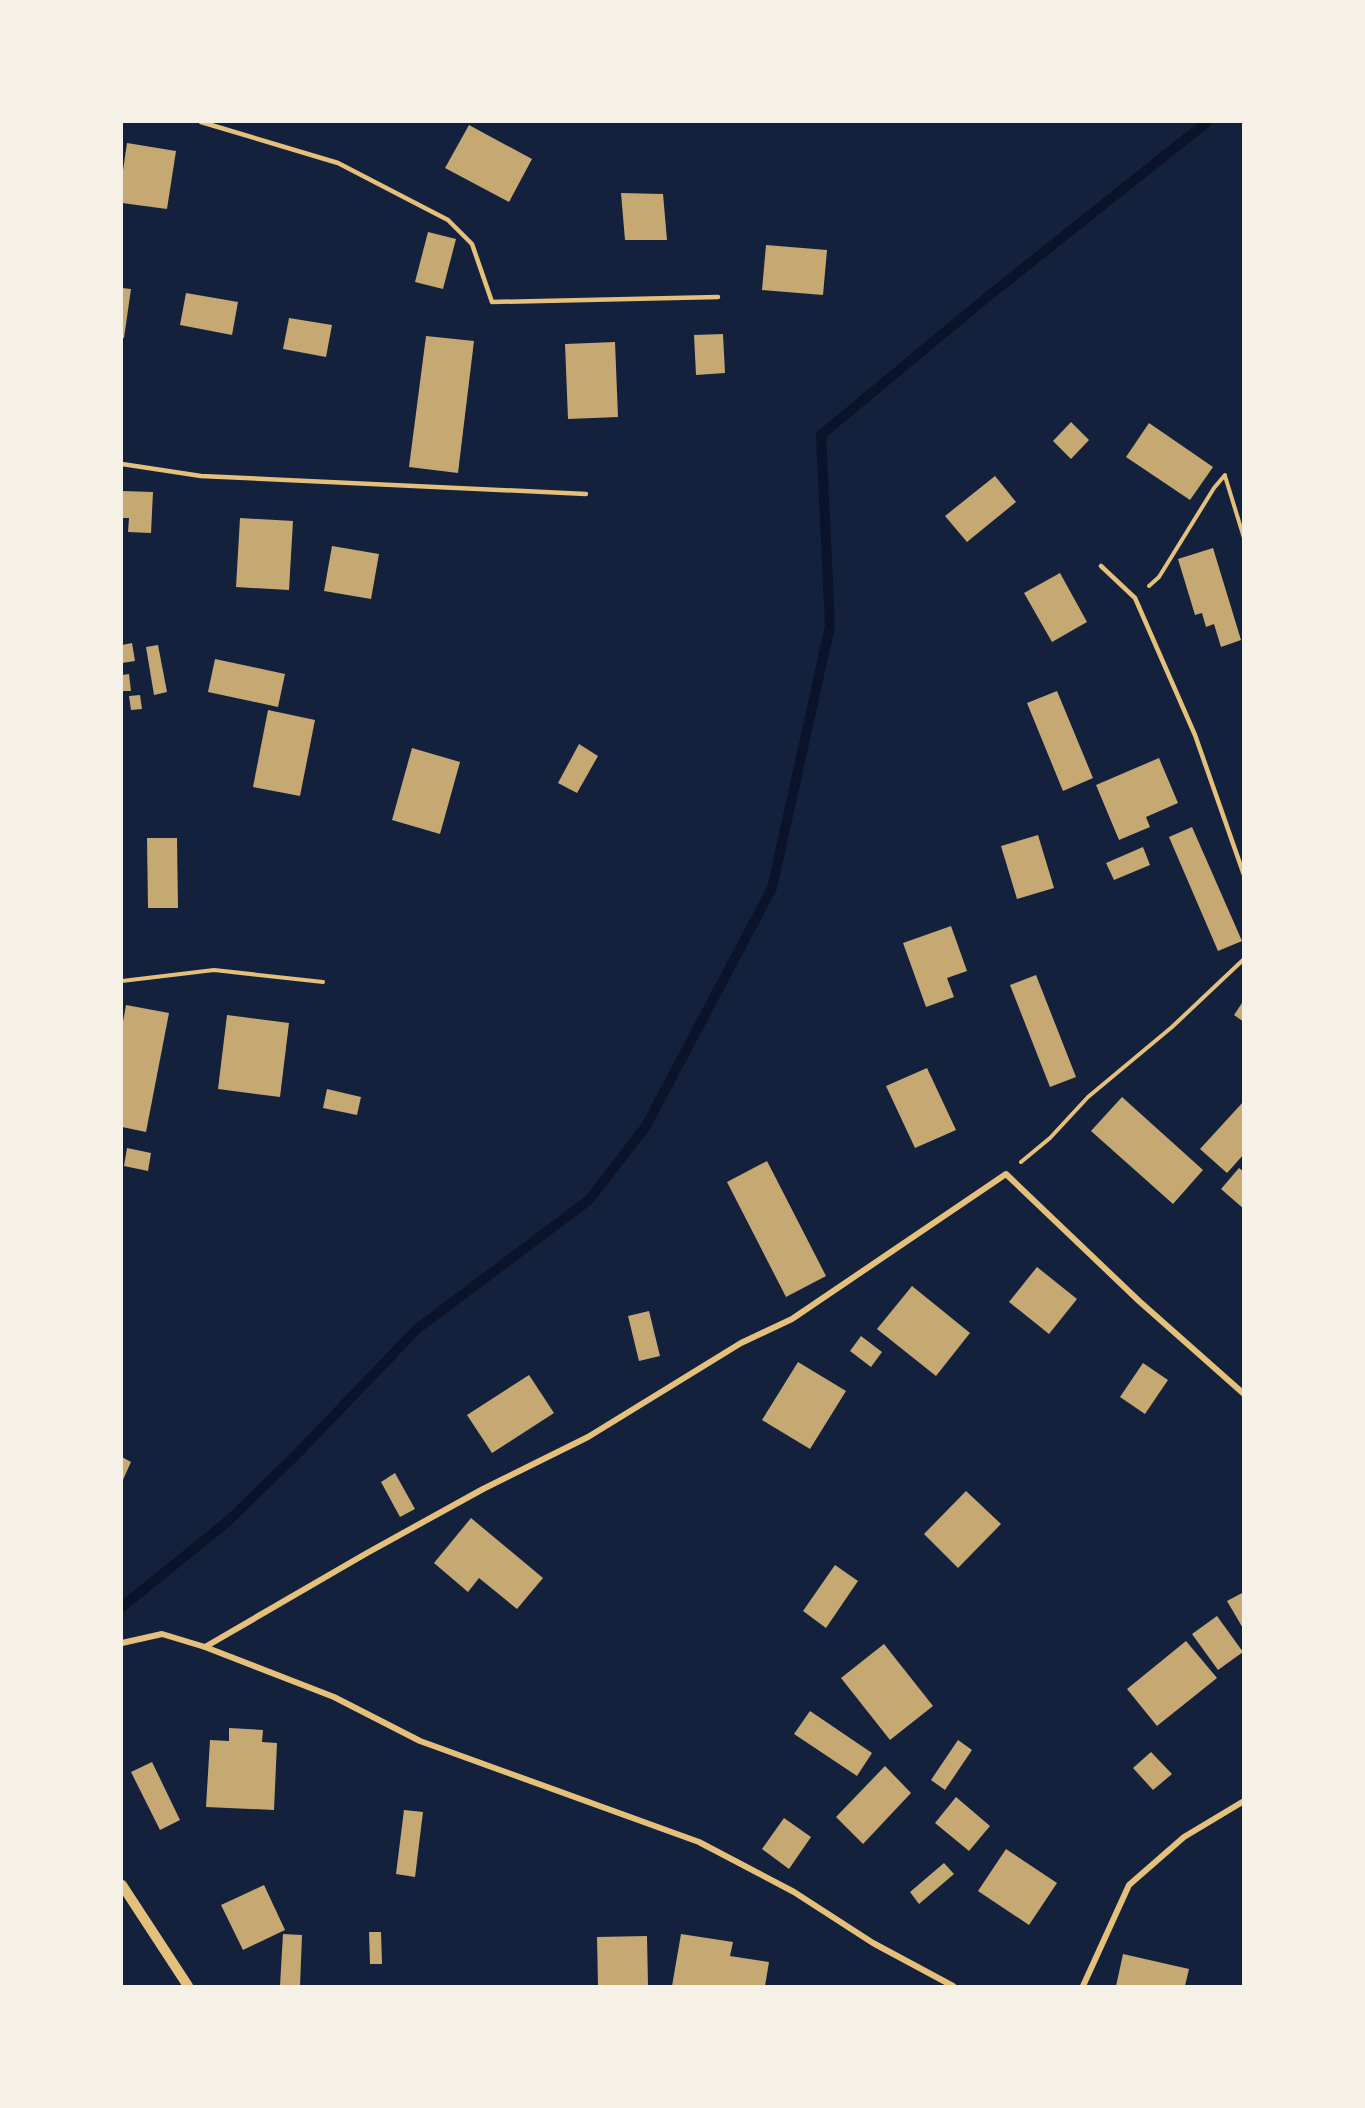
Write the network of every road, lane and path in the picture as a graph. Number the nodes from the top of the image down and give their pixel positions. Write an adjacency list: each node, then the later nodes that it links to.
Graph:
1 (201, 122): 2 (lane)
2 (718, 297)
3 (122, 464): 4 (lane)
4 (586, 494)
5 (1244, 538): 7 (path)
6 (1101, 566): 7 (lane)
7 (1135, 598): 8 (lane)
8 (1244, 875)
9 (1244, 959): 12 (path)
10 (122, 981): 11 (path)
11 (323, 982)
12 (1006, 1174): 13 (street); 15 (street)
13 (1244, 1394)
14 (122, 1643): 15 (street)
15 (205, 1647): 19 (street)
16 (1244, 1801): 20 (street)
17 (122, 1885): 18 (street)
18 (188, 1986)
19 (954, 1986)
20 (1083, 1986)

